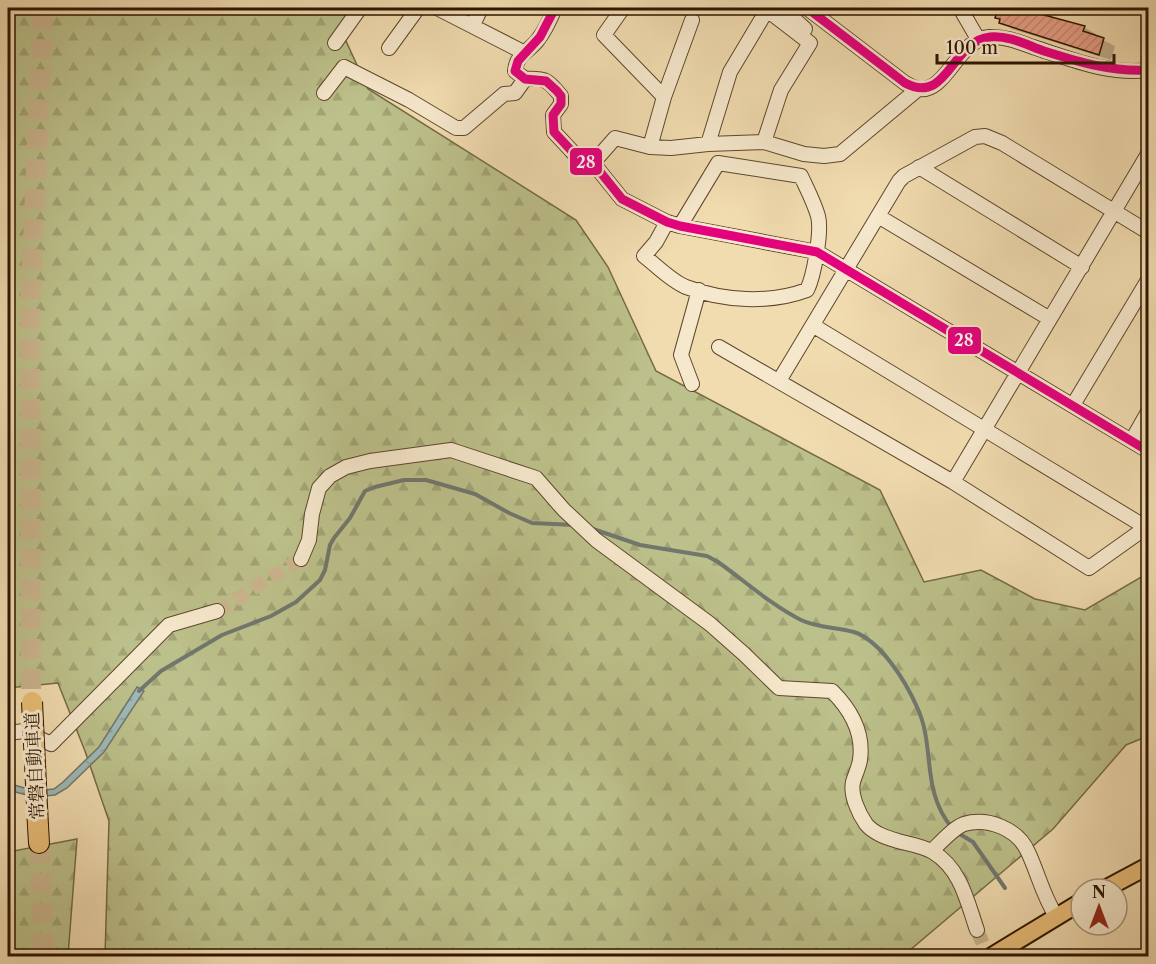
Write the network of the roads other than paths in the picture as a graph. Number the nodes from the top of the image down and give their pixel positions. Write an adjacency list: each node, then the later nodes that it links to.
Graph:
1 (360, 8): 13 (street)
2 (418, 8): 15 (street)
3 (437, 8): 11 (street)
4 (481, 8): 11 (street)
5 (555, 8): 16 (street)
6 (623, 8): 21 (street)
7 (782, 8): 14 (street)
8 (807, 8): 19 (street)
9 (960, 8): 12 (street)
10 (692, 20): 21 (street)
11 (473, 25): 16 (street)
12 (978, 39): 17 (street); 19 (street)
13 (335, 43)
14 (810, 43): 22 (street); 23 (street)
15 (389, 48)
16 (523, 52): 18 (street)
17 (1149, 70)
18 (525, 79): 20 (street); 26 (street)
19 (918, 89): 22 (street)
20 (324, 93)
21 (664, 97): 24 (street)
22 (764, 142): 23 (street)
23 (708, 144): 24 (street)
24 (650, 147): 26 (street)
25 (1148, 156): 28 (street)
26 (593, 163): 30 (street)
27 (919, 167): 28 (street); 29 (street); 33 (street)
28 (1116, 212): 31 (street); 33 (street)
29 (879, 216): 34 (street); 37 (street)
30 (673, 224): 32 (street); 32 (street); 36 (street)
31 (1149, 232)
32 (817, 252): 34 (street); 36 (street)
33 (1082, 267): 37 (street)
34 (847, 269): 38 (street); 40 (street)
35 (1149, 280): 43 (street)
36 (699, 290): 42 (street)
37 (1050, 319): 40 (street)
38 (814, 326): 41 (street); 45 (street)
39 (719, 347): 41 (street)
40 (1018, 373): 43 (street); 45 (street)
41 (779, 381): 48 (street)
42 (692, 384)
43 (1073, 405): 46 (street)
44 (1149, 412): 46 (street)
45 (985, 429): 48 (street); 49 (street)
46 (1132, 440): 47 (street)
47 (1149, 451)
48 (953, 482): 49 (street)
49 (1148, 527)
50 (301, 558): 55 (street)
51 (217, 611): 53 (street)
52 (31, 695): 54 (highway, 常磐自動車道, bridge)
53 (8, 733)
54 (39, 834)
55 (932, 851): 59 (street); 60 (street)
56 (1149, 866): 57 (main road)
57 (1128, 877)
58 (1069, 909): 59 (main road)
59 (1056, 916): 61 (main road)
60 (977, 930)
61 (992, 957)

